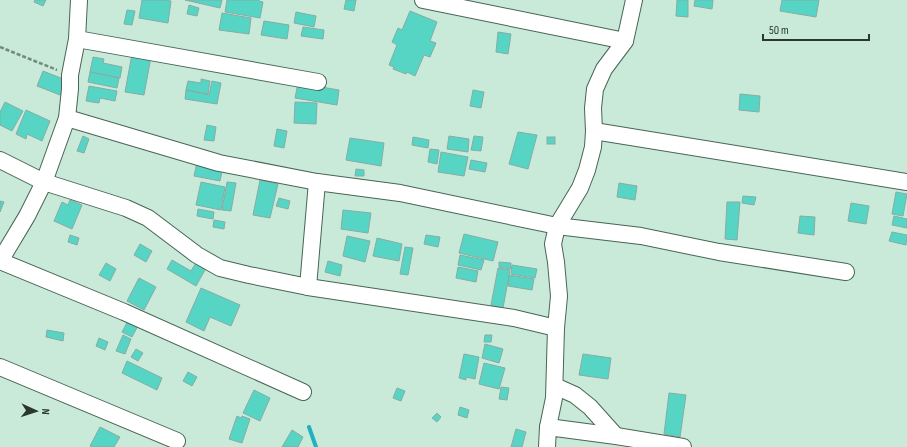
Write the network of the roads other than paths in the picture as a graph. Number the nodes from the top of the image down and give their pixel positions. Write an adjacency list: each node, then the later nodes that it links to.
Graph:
1 (80, 0): 4 (street)
2 (423, 0): 5 (street)
3 (634, 0): 5 (street)
4 (76, 39): 6 (street); 7 (street)
5 (625, 41): 8 (street)
6 (318, 82)
7 (66, 118): 10 (street); 11 (street)
8 (594, 130): 12 (street); 13 (street)
9 (0, 160): 10 (street)
10 (44, 182): 14 (street); 16 (street)
11 (317, 182): 13 (street); 16 (street)
12 (907, 182)
13 (557, 226): 15 (street); 17 (street)
14 (0, 261): 20 (street)
15 (846, 272)
16 (308, 287): 17 (street)
17 (556, 328): 19 (street)
18 (0, 367): 23 (street)
19 (555, 386): 21 (street); 22 (street)
20 (303, 392)
21 (548, 427): 22 (street); 24 (street)
22 (616, 436): 25 (street)
23 (177, 441)
24 (547, 447)
25 (683, 447)

